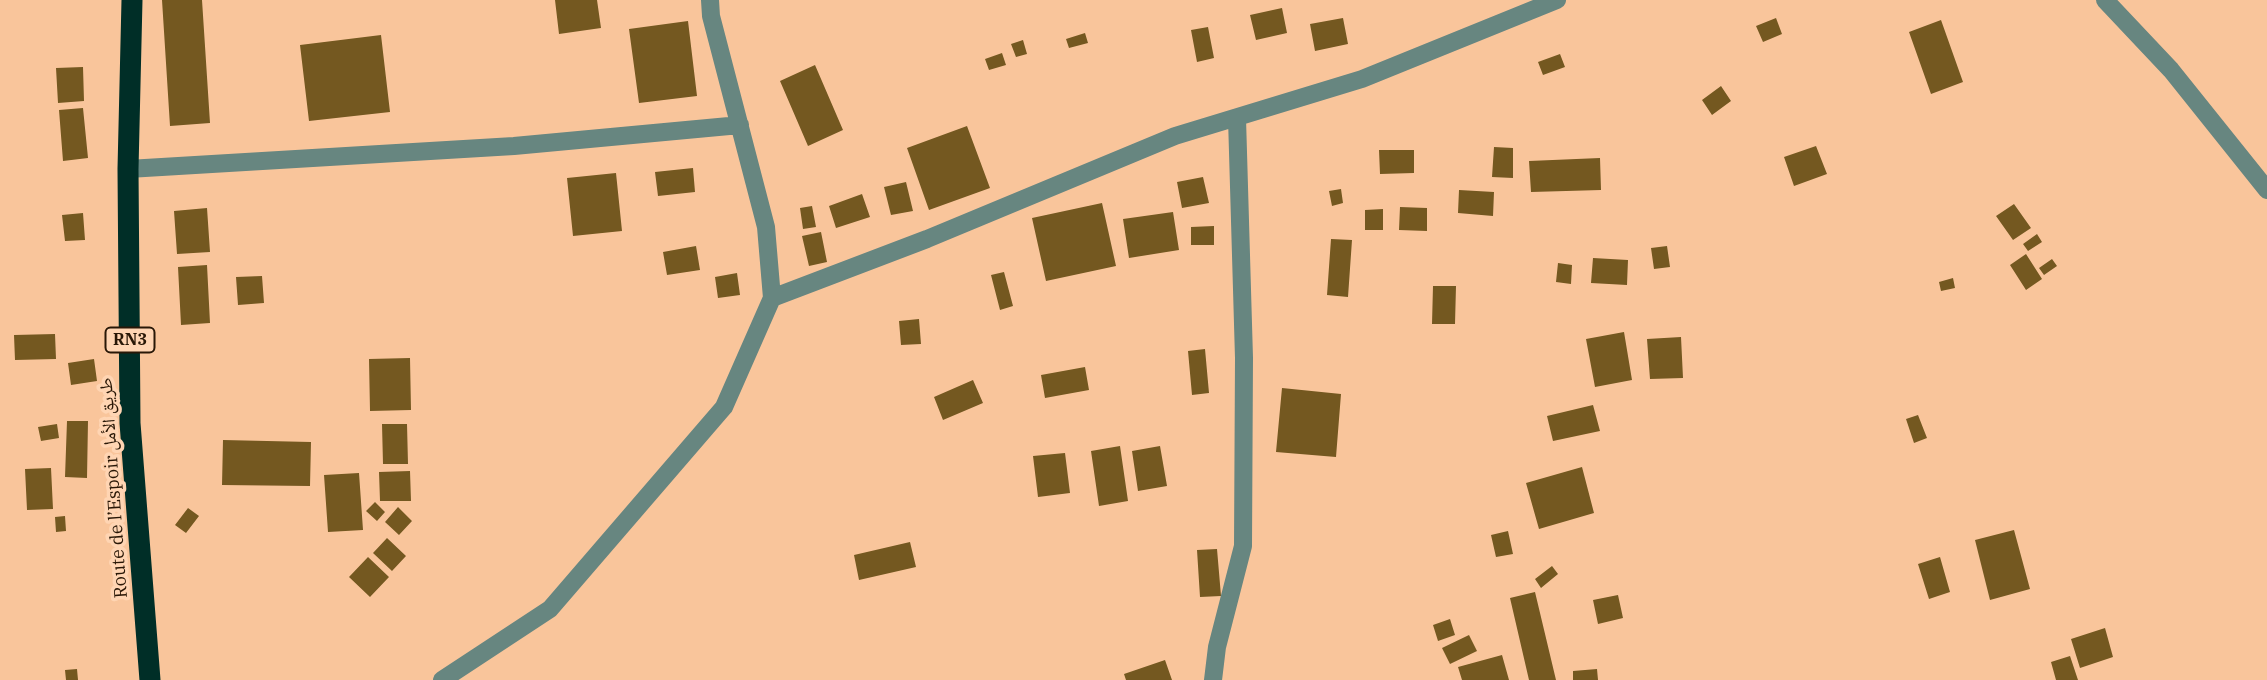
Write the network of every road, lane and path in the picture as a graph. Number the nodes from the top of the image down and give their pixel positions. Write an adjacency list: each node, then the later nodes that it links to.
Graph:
1 (132, 0): 7 (highway, Route de l’Espoir طريق الأمل / RN3)
2 (710, 0): 6 (street)
3 (1557, 0): 5 (street)
4 (2105, 0): 8 (street)
5 (1237, 118): 9 (street); 12 (street)
6 (740, 125): 7 (street); 9 (street)
7 (128, 169): 10 (highway, Route de l’Espoir طريق الأمل / RN3)
8 (2267, 190)
9 (772, 298): 11 (street)
10 (150, 680)
11 (442, 680)
12 (1213, 680)

